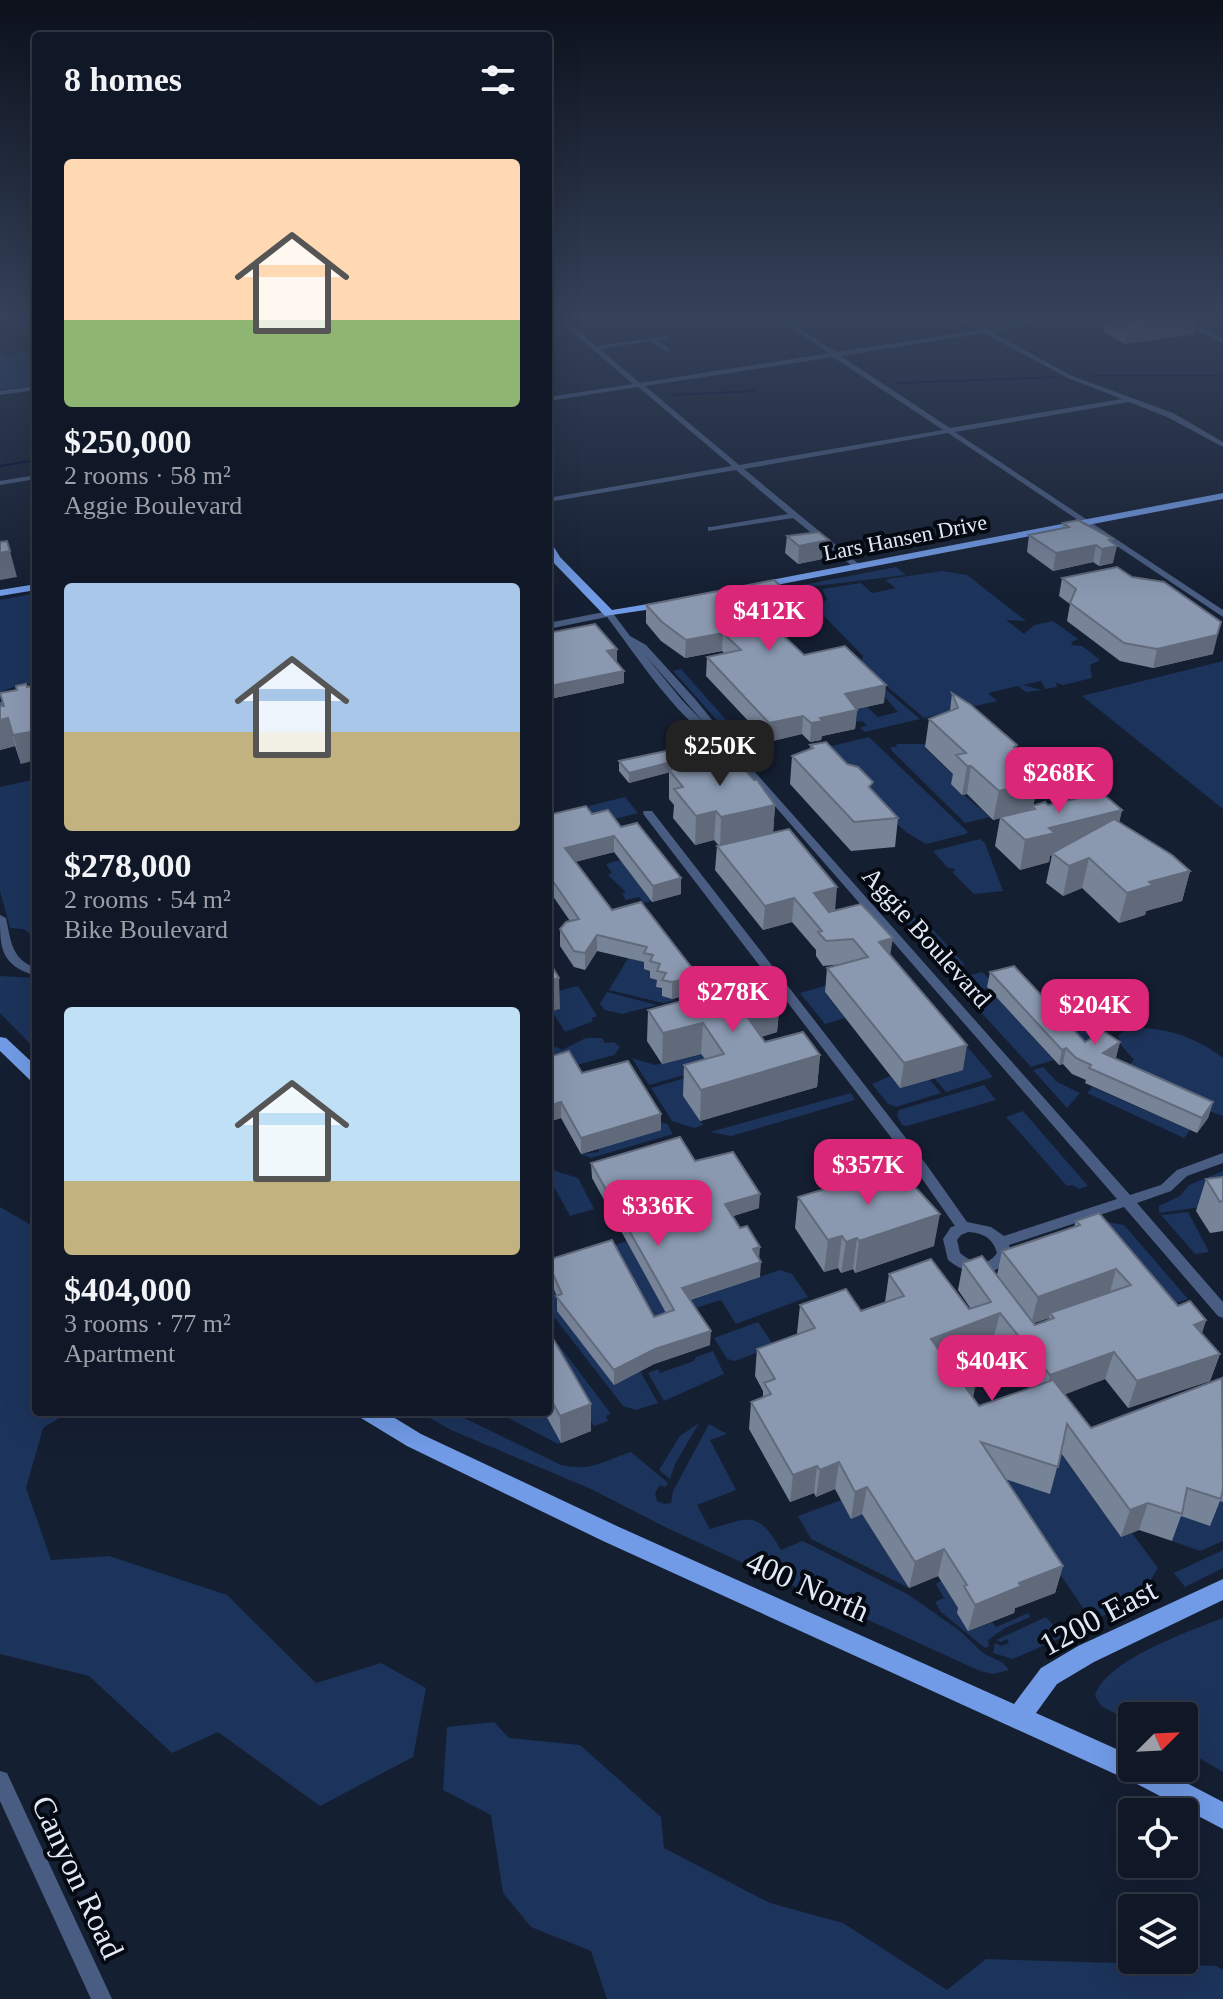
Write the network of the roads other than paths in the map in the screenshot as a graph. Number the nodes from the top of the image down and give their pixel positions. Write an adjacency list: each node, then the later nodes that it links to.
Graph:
1 (671, 411): 7 (street)
2 (919, 411): 5 (street)
3 (1065, 411): 5 (street)
4 (1160, 411): 6 (street)
5 (950, 432): 7 (street); 13 (street)
6 (1223, 445)
7 (738, 467): 11 (street); 12 (street)
8 (32, 478): 9 (street)
9 (0, 483)
10 (1223, 496): 13 (main road, Lars Hansen Drive)
11 (552, 499)
12 (795, 515): 14 (street); 16 (street)
13 (1086, 523): 16 (main road, Lars Hansen Drive); 22 (street)
14 (711, 529)
15 (552, 558): 21 (main road)
16 (857, 567): 18 (main road, Lars Hansen Drive)
17 (32, 588): 19 (main road)
18 (741, 589)
19 (0, 593)
20 (682, 600): 21 (main road)
21 (609, 614): 23 (street); 32 (street, Aggie Boulevard)
22 (1223, 614)
23 (552, 625)
24 (32, 698): 25 (street)
25 (0, 705)
26 (648, 813): 33 (street)
27 (0, 918): 28 (street)
28 (32, 971)
29 (0, 1042): 30 (main road)
30 (32, 1072)
31 (1223, 1158): 32 (street)
32 (1126, 1202): 34 (street); 35 (street, Aggie Boulevard)
33 (964, 1228): 34 (street); 34 (street)
34 (1002, 1242)
35 (1223, 1312)
36 (375, 1416): 38 (main road, 400 North)
37 (1223, 1589): 38 (main road, 1200 East)
38 (1018, 1718): 40 (main road, 400 North)
39 (0, 1780): 41 (street, Canyon Road)
40 (1223, 1816)
41 (102, 1999)

